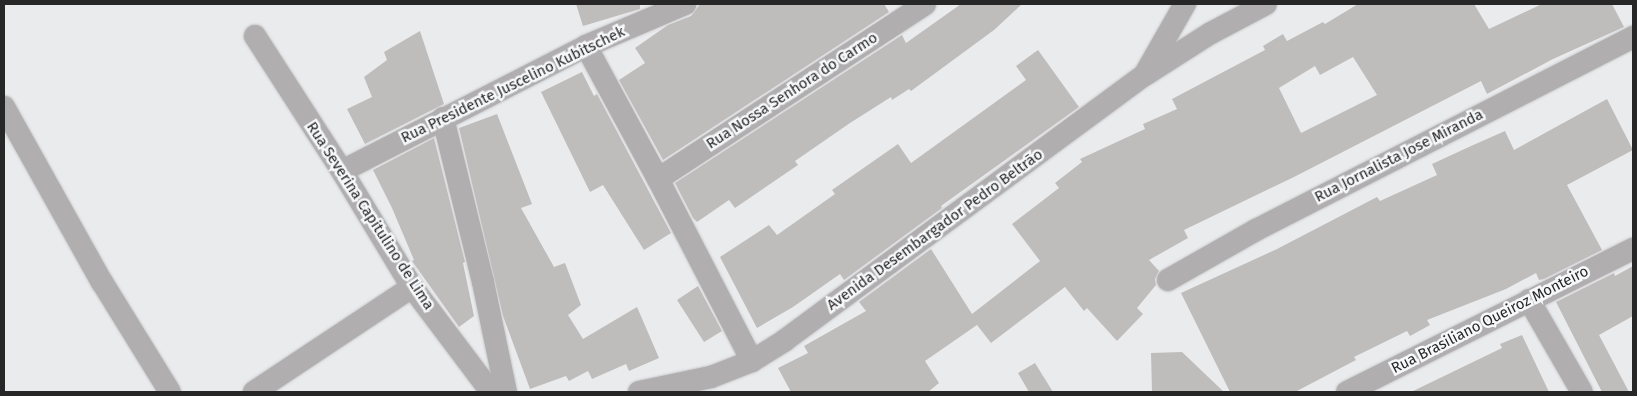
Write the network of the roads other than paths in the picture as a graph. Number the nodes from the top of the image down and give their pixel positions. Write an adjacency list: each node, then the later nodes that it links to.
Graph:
1 (685, 4): 7 (street, Rua Presidente Juscelino Kubitschek)
2 (925, 4): 12 (street, Rua Nossa Senhora do Carmo)
3 (1185, 4): 8 (street, Avenida Desembargador Pedro Beltrão)
4 (1266, 4): 8 (street)
5 (254, 36): 11 (street, Rua Severina Capitulino de Lima)
6 (1633, 36): 14 (street, Rua Jornalista Jose Miranda)
7 (586, 46): 10 (street, Rua Presidente Juscelino Kubitschek); 12 (street)
8 (1145, 75): 17 (street, Avenida Desembargador Pedro Beltrão)
9 (4, 107): 18 (street)
10 (443, 118): 11 (street, Rua Presidente Juscelino Kubitschek); 21 (street)
11 (342, 171): 15 (street, Rua Severina Capitulino de Lima)
12 (658, 179): 17 (street)
13 (1633, 249): 16 (street, Rua Brasiliano Queiroz Monteiro)
14 (1168, 280)
15 (412, 287): 19 (street); 20 (street, Rua Severina Capitulino de Lima)
16 (1529, 300): 23 (street, Rua Brasiliano Queiroz Monteiro); 24 (street)
17 (752, 361): 22 (street, Avenida Desembargador Pedro Beltrão)
18 (170, 392)
19 (254, 392)
20 (491, 392)
21 (506, 392)
22 (639, 392)
23 (1347, 392)
24 (1582, 392)

